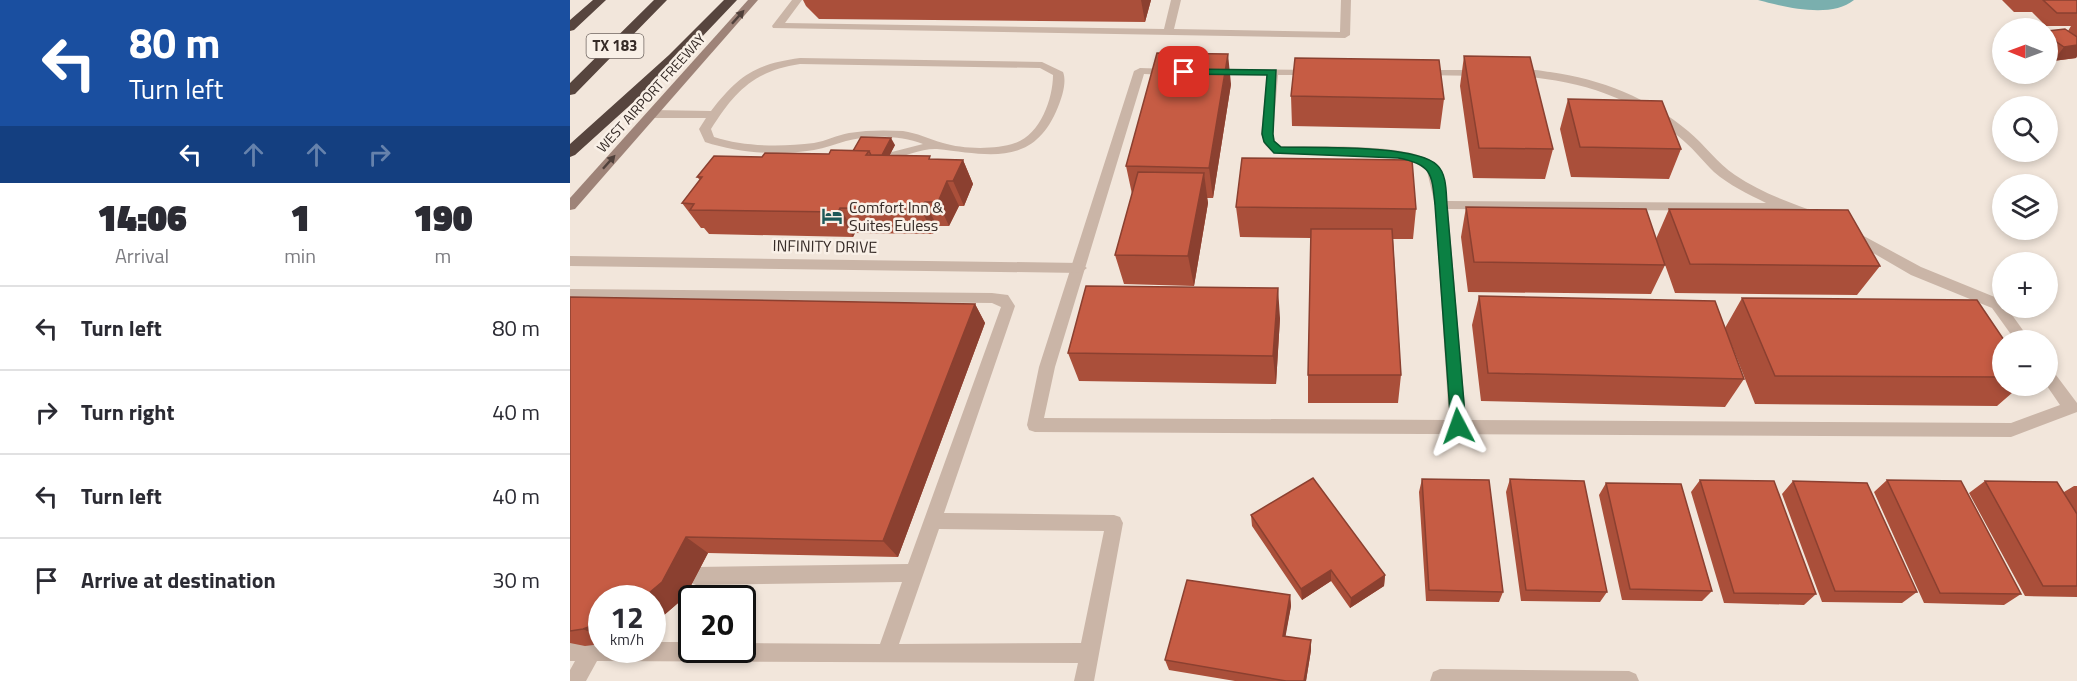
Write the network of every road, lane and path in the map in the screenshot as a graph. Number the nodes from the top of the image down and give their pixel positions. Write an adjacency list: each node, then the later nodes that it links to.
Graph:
1 (600, 0): 8 (highway)
2 (661, 0): 13 (highway, TX 183)
3 (731, 0): 18 (highway)
4 (753, 0): 14 (main road, WEST AIRPORT FREEWAY, one-way to 4)
5 (797, 0): 9 (street)
6 (1176, 0): 9 (street)
7 (1346, 0): 9 (street)
8 (570, 27)
9 (1168, 32)
10 (1273, 72): 11 (street); 21 (street); 25 (street)
11 (1320, 72)
12 (1415, 73): 23 (street)
13 (570, 91)
14 (652, 114): 15 (street); 22 (main road, WEST AIRPORT FREEWAY, one-way to 14)
15 (714, 115): 16 (street); 17 (street)
16 (827, 144): 17 (street); 19 (street)
17 (936, 145): 20 (street)
18 (570, 152)
19 (842, 152)
20 (888, 157)
21 (1441, 205): 23 (street); 29 (street)
22 (570, 206)
23 (1787, 207): 27 (street)
24 (570, 261): 25 (street, INFINITY DRIVE)
25 (1080, 268): 29 (street)
26 (570, 294): 30 (street)
27 (2016, 330)
28 (2058, 389): 29 (street)
29 (1458, 426)
30 (933, 521): 31 (street); 36 (street)
31 (914, 573): 32 (street); 37 (street)
32 (696, 576)
33 (570, 651): 34 (street)
34 (588, 651)
35 (666, 652): 37 (street)
36 (1089, 652): 37 (street); 40 (street)
37 (886, 654)
38 (588, 658): 39 (street)
39 (575, 681)
40 (1084, 681)
41 (1440, 681): 42 (street)
42 (1629, 681)

